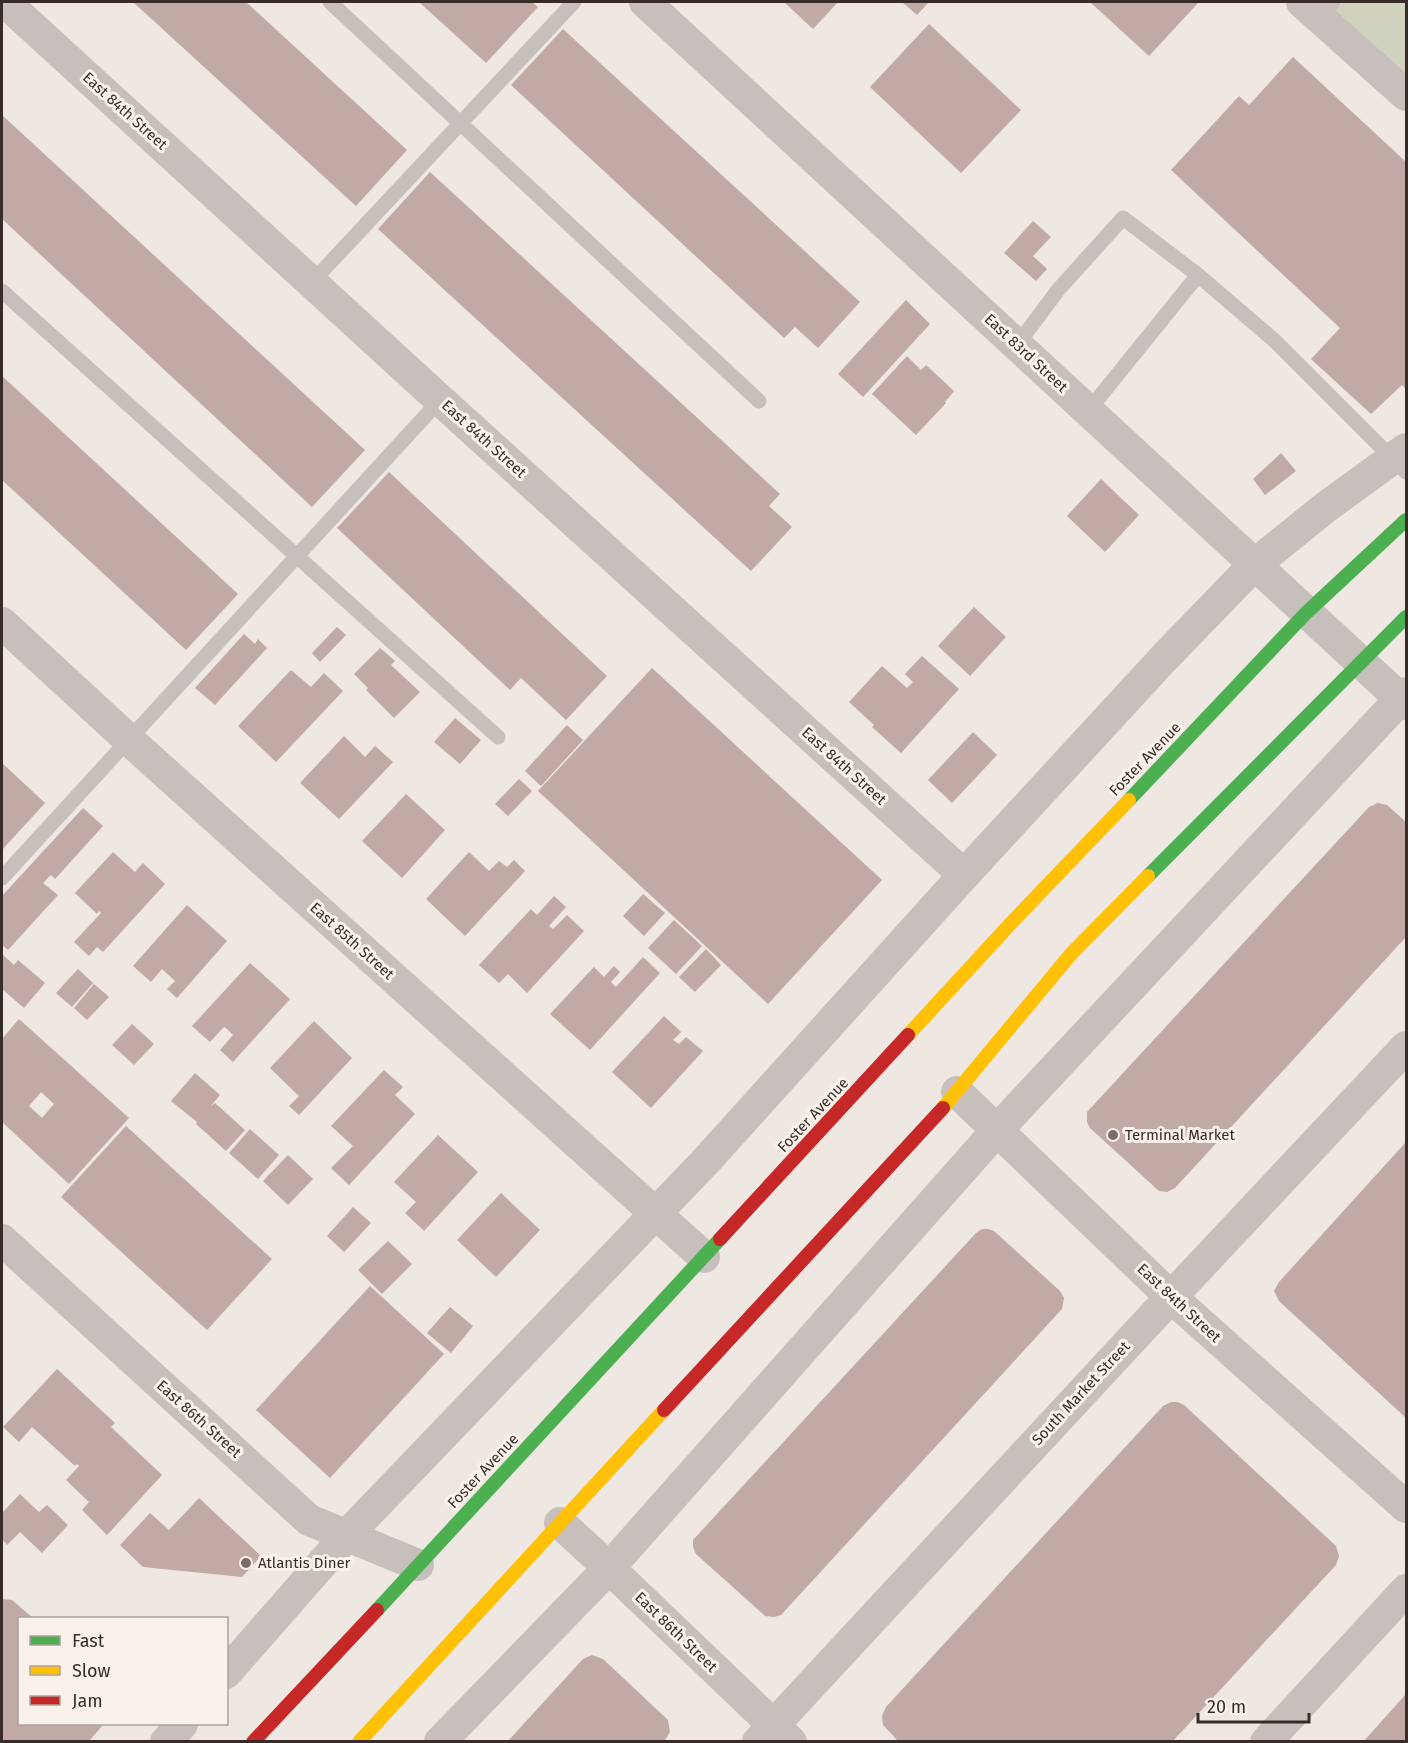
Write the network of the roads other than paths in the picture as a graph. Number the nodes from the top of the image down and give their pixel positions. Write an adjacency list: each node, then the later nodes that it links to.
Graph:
1 (5, 2): 9 (street, East 84th Street)
2 (330, 2): 7 (lane)
3 (574, 2): 7 (lane)
4 (645, 2): 11 (street, East 83rd Street)
5 (1318, 7): 6 (street)
6 (1407, 95)
7 (460, 123): 9 (lane); 13 (lane)
8 (1198, 275): 11 (lane); 14 (lane); 15 (lane)
9 (312, 282): 12 (street, East 84th Street)
10 (2, 291): 17 (lane)
11 (1017, 345): 14 (street, East 83rd Street)
12 (440, 400): 17 (lane); 26 (street, East 84th Street)
13 (759, 401)
14 (1088, 411): 18 (street, East 83rd Street)
15 (1402, 459): 18 (street)
16 (1407, 520): 19 (main road, Foster Avenue)
17 (297, 556): 24 (lane); 25 (lane)
18 (1254, 565): 19 (street, East 83rd Street); 26 (street)
19 (1306, 613): 22 (street, East 83rd Street); 33 (main road, Foster Avenue)
20 (1407, 617): 22 (main road)
21 (2, 623): 25 (street, East 85th Street)
22 (1360, 662): 23 (street, East 83rd Street); 29 (main road)
23 (1405, 699): 30 (street)
24 (498, 737)
25 (129, 740): 27 (lane); 31 (street, East 85th Street)
26 (964, 875): 31 (street)
27 (2, 878)
28 (1407, 1047): 34 (street, South Market Street)
29 (957, 1092): 30 (street, East 84th Street); 36 (main road)
30 (998, 1130): 34 (street, East 84th Street); 39 (street)
31 (655, 1213): 33 (street, East 85th Street); 37 (street)
32 (2, 1240): 37 (street, East 86th Street)
33 (704, 1257): 38 (main road, Foster Avenue)
34 (1171, 1297): 35 (street, East 84th Street); 43 (street, South Market Street)
35 (1407, 1507)
36 (560, 1523): 39 (street, East 86th Street); 46 (main road)
37 (347, 1535): 38 (street, East 86th Street); 41 (street)
38 (418, 1565): 45 (main road, Foster Avenue)
39 (609, 1568): 43 (street, East 86th Street); 47 (street)
40 (1407, 1590): 48 (street)
41 (228, 1671)
42 (181, 1725): 44 (street)
43 (774, 1736)
44 (166, 1742)
45 (253, 1742)
46 (359, 1742)
47 (440, 1742)
48 (1266, 1742)

